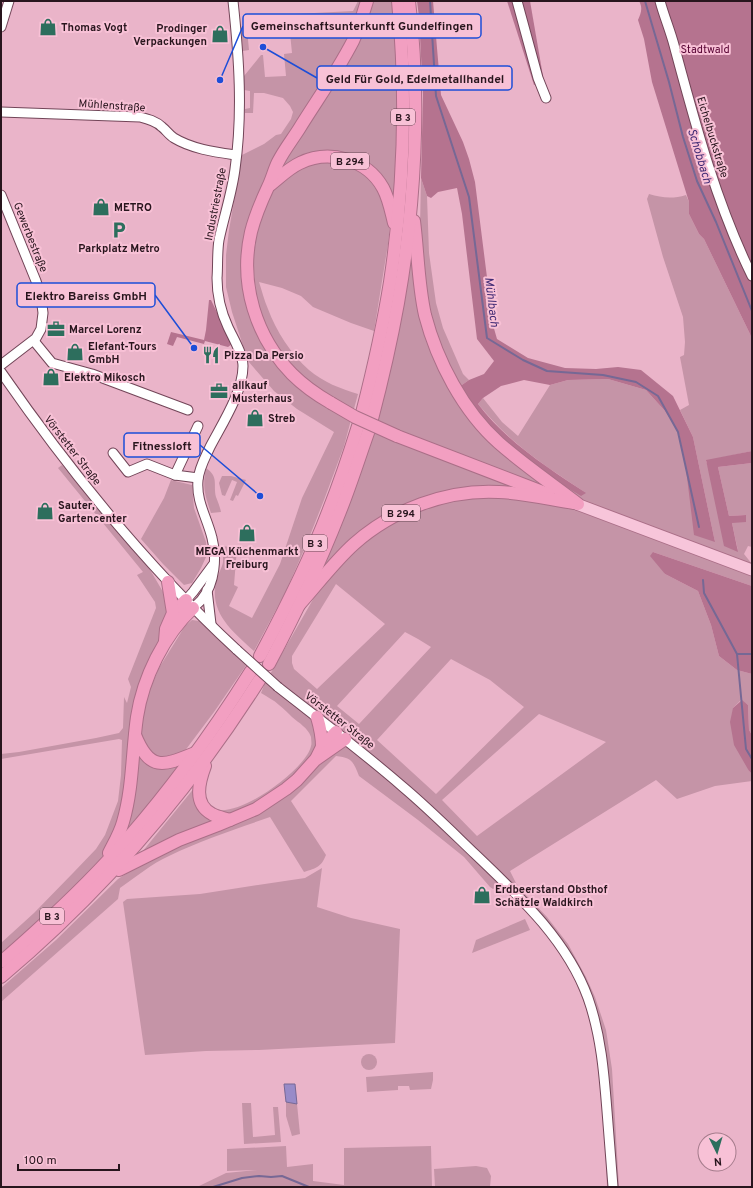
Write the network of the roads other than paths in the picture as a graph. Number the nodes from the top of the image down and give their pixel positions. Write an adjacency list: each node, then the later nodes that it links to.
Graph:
1 (9, 1): 8 (street)
2 (233, 1): 11 (street, Industriestraße)
3 (367, 1): 12 (highway)
4 (398, 1): 15 (highway, B 3)
5 (409, 1): 14 (highway, B 3)
6 (516, 1): 9 (street)
7 (660, 1): 16 (street, Eichelbuckstraße)
8 (1, 26)
9 (546, 98)
10 (1, 112): 11 (street, Mühlenstraße)
11 (236, 155): 25 (street, Industriestraße)
12 (269, 186): 15 (highway, B 294); 26 (highway, B 294, bridge)
13 (1, 195): 17 (street, Gewerbestraße)
14 (412, 195): 21 (highway, B 3); 26 (highway)
15 (397, 232): 21 (highway, B 3)
16 (752, 276)
17 (34, 341): 18 (street, Gewerbestraße); 20 (street)
18 (1, 365)
19 (1, 372): 29 (street, Vörstetter Straße)
20 (188, 410)
21 (365, 422): 32 (highway, B 3); 32 (highway, B 3)
22 (198, 426): 24 (street)
23 (113, 453): 24 (street)
24 (175, 475): 25 (street)
25 (198, 478): 27 (street, Industriestraße)
26 (578, 505): 28 (main road, B 294); 32 (highway, B 294)
27 (214, 563): 30 (street, Industriestraße); 31 (street)
28 (752, 570)
29 (168, 582): 31 (street, Vörstetter Straße); 33 (highway)
30 (207, 590): 31 (street, Industriestraße); 34 (street)
31 (190, 604): 33 (highway); 34 (street, Vörstetter Straße); 35 (highway)
32 (299, 606)
33 (173, 613): 35 (highway)
34 (211, 624): 36 (street, Vörstetter Straße, bridge)
35 (164, 644): 37 (highway)
36 (316, 717): 38 (street, Vörstetter Straße); 39 (highway)
37 (135, 734): 40 (highway); 44 (highway)
38 (340, 735): 39 (highway); 42 (highway); 47 (street, Vörstetter Straße)
39 (322, 747): 42 (highway)
40 (195, 753): 41 (highway, B 3); 44 (highway, B 3)
41 (210, 755): 43 (highway); 44 (highway, B 3)
42 (315, 760): 43 (highway)
43 (230, 820): 44 (highway)
44 (105, 871): 45 (highway, B 3); 46 (highway, B 3)
45 (1, 962)
46 (1, 977)
47 (613, 1187)

